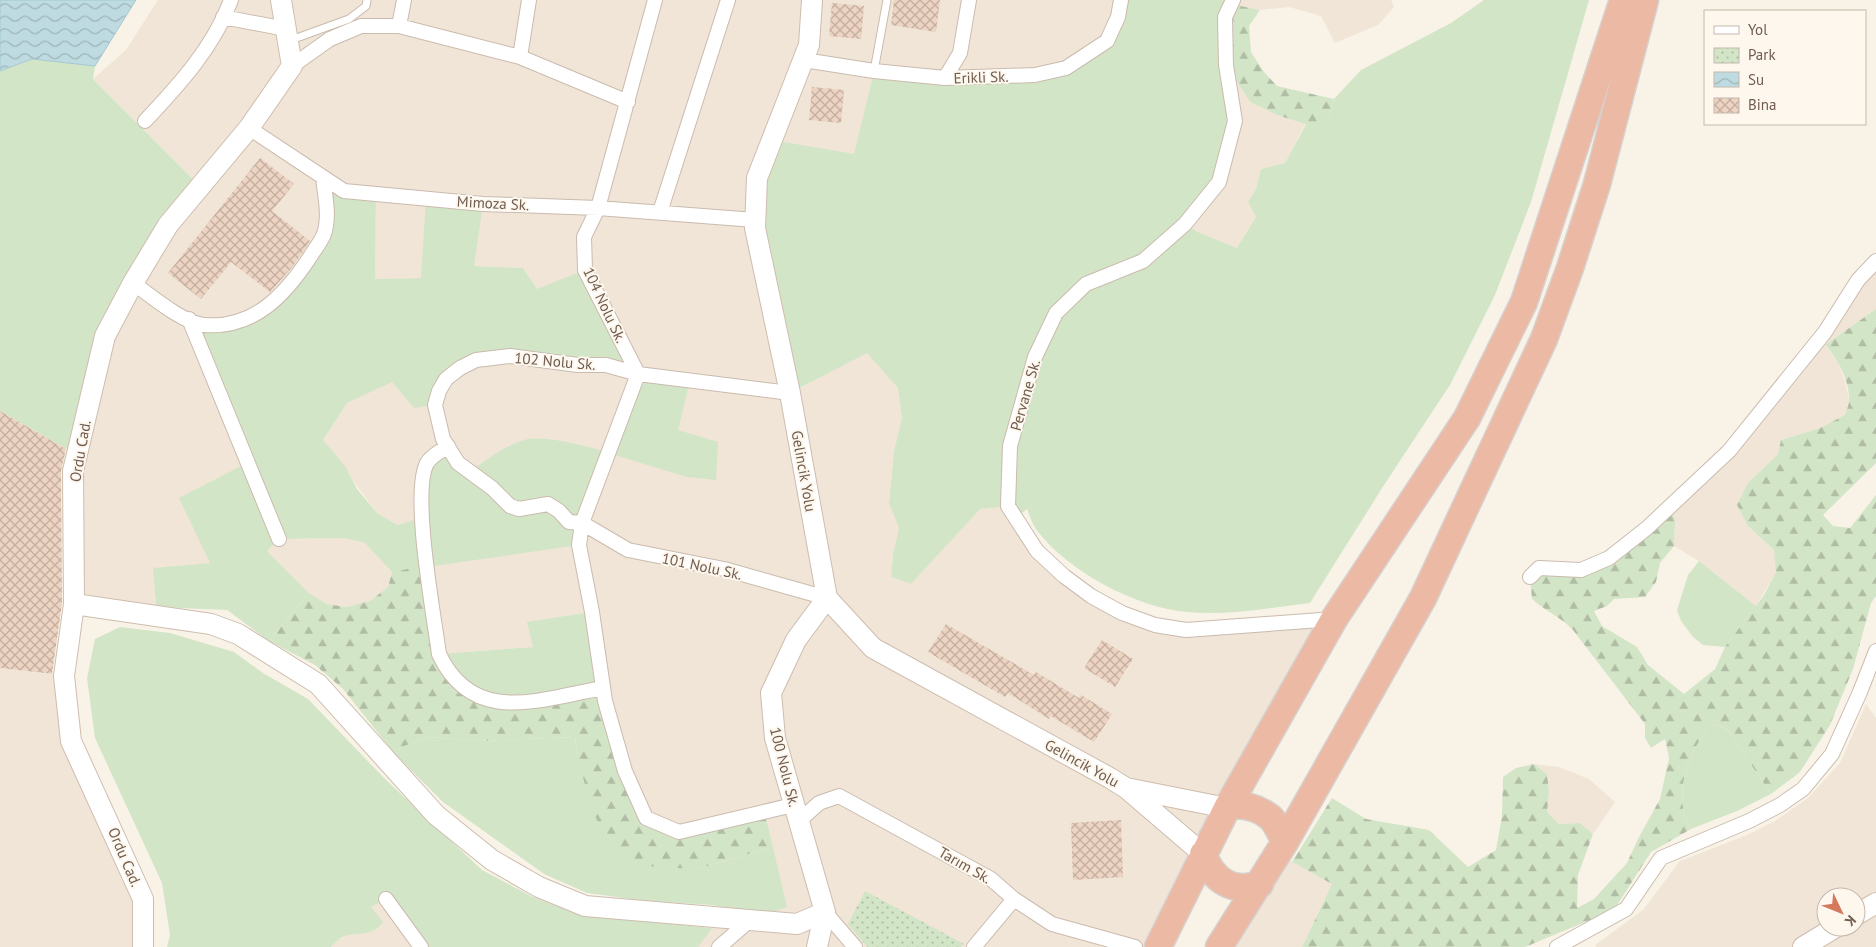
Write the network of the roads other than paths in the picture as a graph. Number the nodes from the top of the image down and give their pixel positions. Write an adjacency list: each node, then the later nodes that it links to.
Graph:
1 (231, 0): 15 (street)
2 (281, 0): 17 (main road)
3 (367, 0): 17 (lane)
4 (404, 0): 16 (street)
5 (529, 0): 18 (street)
6 (655, 0): 23 (street, 104 Nolu Sk.)
7 (728, 0): 28 (street)
8 (812, 0): 19 (main road, Gelincik Yolu)
9 (887, 0): 21 (lane)
10 (969, 0): 22 (street)
11 (1121, 0): 22 (street, Erikli Sk.)
12 (1233, 0): 41 (street, Pervane Sk.)
13 (1623, 0): 41 (highway)
14 (1645, 0): 47 (highway)
15 (223, 17): 17 (street); 24 (street)
16 (399, 26): 18 (street); 20 (street)
17 (287, 35): 20 (main road)
18 (520, 57): 23 (street)
19 (804, 60): 21 (street, Erikli Sk.); 29 (main road, Gelincik Yolu)
20 (292, 66): 25 (main road, Ordu Cad.)
21 (874, 71): 22 (street, Erikli Sk.)
22 (945, 78)
23 (628, 102): 27 (street, 104 Nolu Sk.)
24 (145, 121)
25 (249, 128): 26 (street, Mimoza Sk.); 31 (main road, Ordu Cad.)
26 (323, 178): 27 (street, Mimoza Sk.); 32 (street)
27 (598, 208): 28 (street, Mimoza Sk.); 33 (street, 104 Nolu Sk.)
28 (660, 212): 29 (street, Mimoza Sk.)
29 (755, 220): 34 (main road, Gelincik Yolu)
30 (1876, 261): 38 (street)
31 (133, 283): 32 (street); 40 (main road, Ordu Cad.)
32 (189, 319): 37 (street)
33 (638, 374): 34 (street); 35 (street, 102 Nolu Sk.); 36 (street)
34 (790, 393): 39 (main road, Gelincik Yolu)
35 (448, 446): 36 (street, 102 Nolu Sk.); 43 (street)
36 (582, 523): 39 (street, 101 Nolu Sk.); 43 (street)
37 (279, 539)
38 (1530, 577)
39 (827, 598): 44 (main road, Gelincik Yolu); 46 (main road, 100 Nolu Sk.)
40 (74, 604): 53 (main road); 55 (main road, Ordu Cad.)
41 (1334, 619): 45 (highway)
42 (1876, 651): 64 (street)
43 (603, 688): 46 (street)
44 (1126, 788): 45 (main road); 48 (main road)
45 (1227, 808): 47 (highway); 48 (highway)
46 (796, 813): 51 (street, Tarım Sk.); 52 (main road, 100 Nolu Sk.)
47 (1285, 842): 49 (highway)
48 (1203, 854): 49 (highway); 62 (highway)
49 (1260, 884): 63 (highway)
50 (386, 899): 56 (street)
51 (1014, 899): 60 (street); 61 (street, Tarım Sk.)
52 (825, 912): 53 (main road); 58 (main road, 100 Nolu Sk.); 59 (street)
53 (749, 921): 57 (street)
54 (1820, 937): 65 (main road)
55 (143, 947)
56 (421, 947)
57 (719, 947)
58 (817, 947)
59 (855, 947)
60 (974, 947)
61 (1135, 947)
62 (1158, 947)
63 (1219, 947)
64 (1557, 947)
65 (1803, 947)

